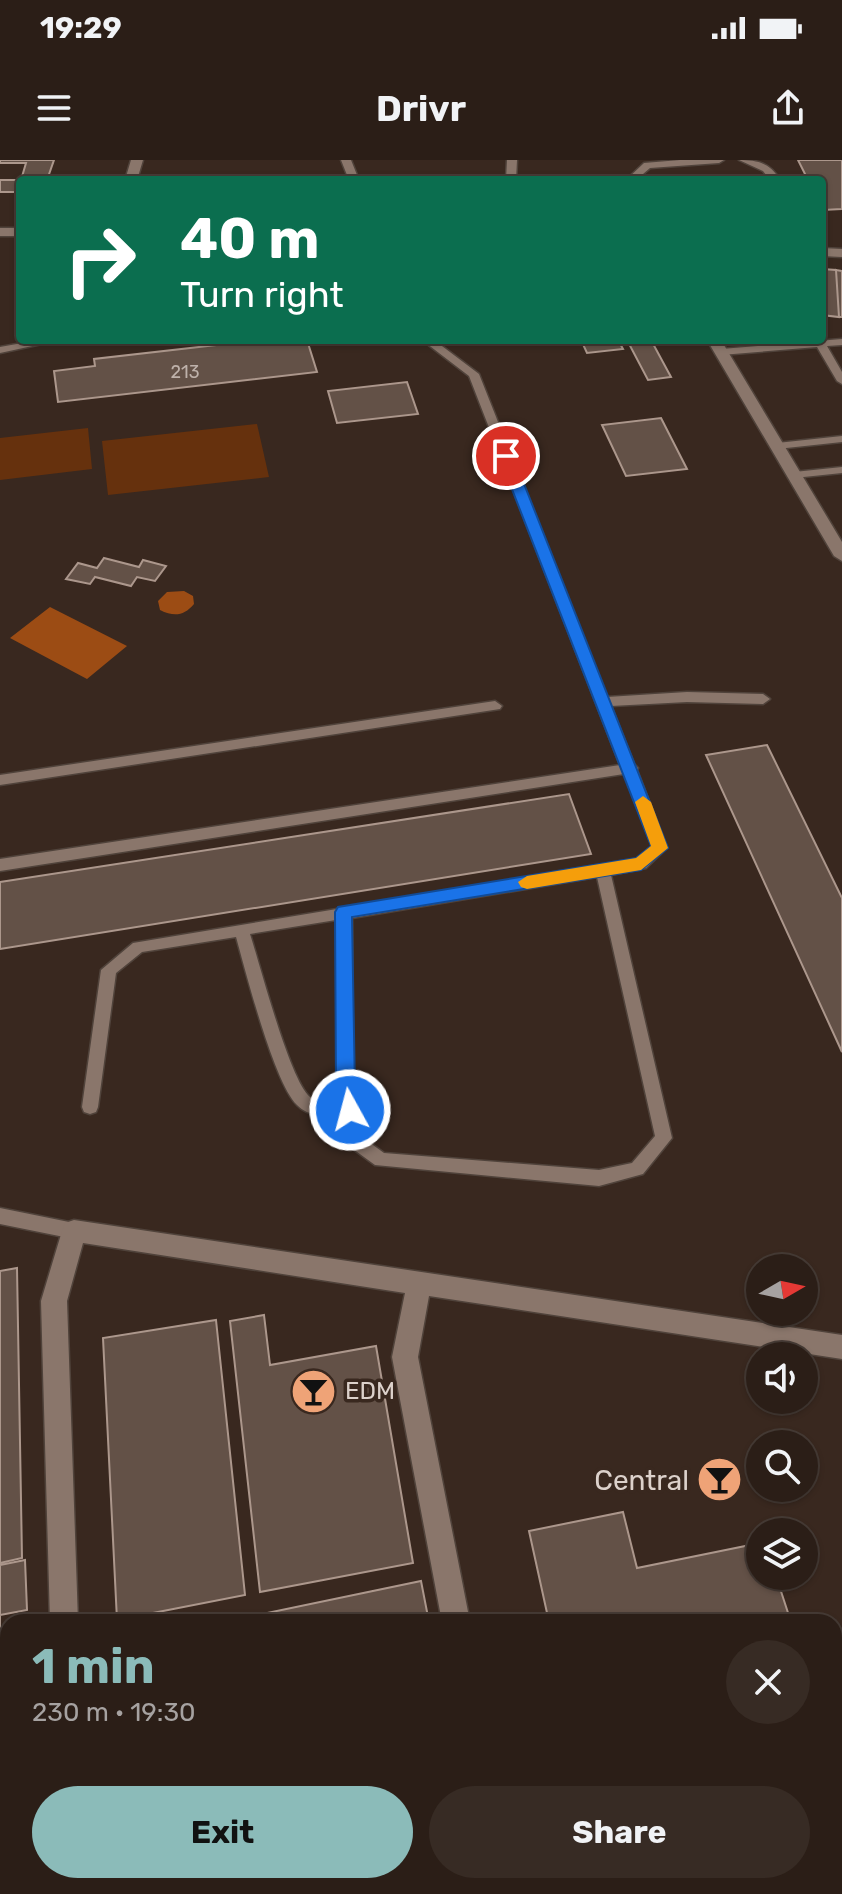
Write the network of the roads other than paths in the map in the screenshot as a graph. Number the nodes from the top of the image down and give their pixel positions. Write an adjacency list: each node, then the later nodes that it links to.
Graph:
1 (719, 160): 3 (lane)
2 (744, 160): 4 (lane)
3 (635, 176)
4 (774, 176)
5 (33, 344): 9 (lane)
6 (433, 344): 17 (lane)
7 (820, 344): 8 (lane); 10 (lane)
8 (718, 346): 12 (street)
9 (0, 350)
10 (842, 381)
11 (842, 439): 12 (lane)
12 (777, 446): 14 (street)
13 (842, 470): 14 (lane)
14 (794, 475): 15 (street)
15 (840, 547)
16 (763, 699): 17 (lane)
17 (603, 702): 19 (lane)
18 (495, 706): 20 (lane)
19 (631, 768): 21 (lane); 22 (lane)
20 (0, 780)
21 (0, 865)
22 (603, 870): 23 (lane); 26 (lane)
23 (344, 912): 24 (lane); 26 (lane)
24 (241, 929): 25 (lane); 26 (lane)
25 (90, 1107)
26 (350, 1110)
27 (0, 1216): 28 (lane)
28 (74, 1231): 29 (street); 31 (street)
29 (419, 1283): 30 (street); 32 (street)
30 (842, 1347)
31 (64, 1614)
32 (454, 1614)

